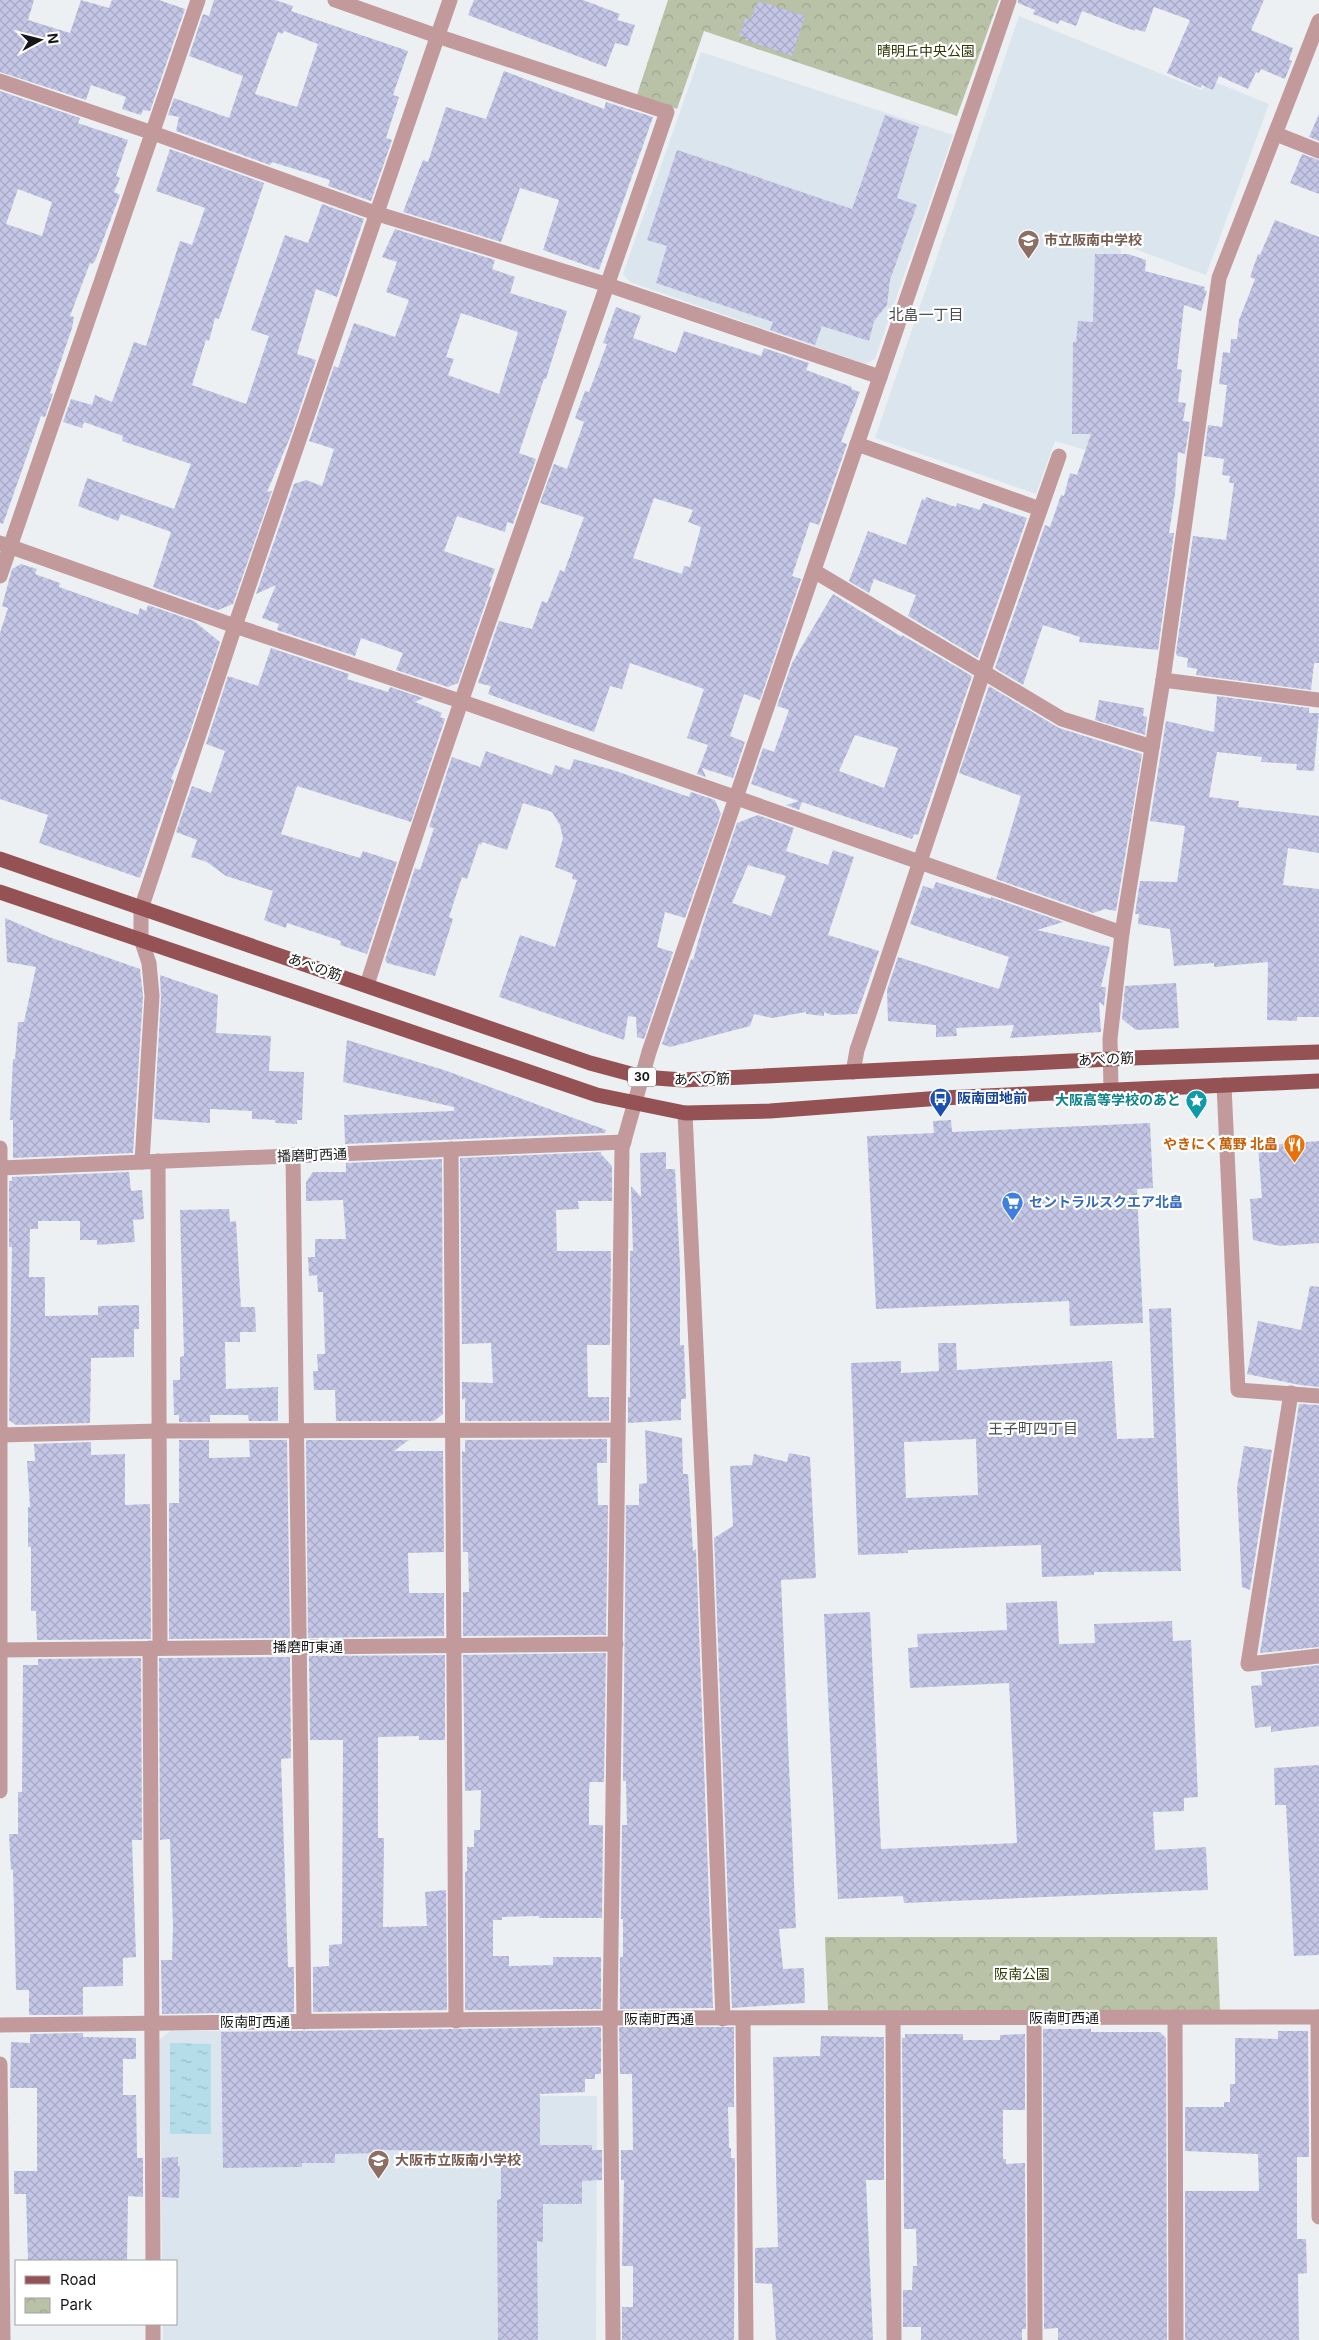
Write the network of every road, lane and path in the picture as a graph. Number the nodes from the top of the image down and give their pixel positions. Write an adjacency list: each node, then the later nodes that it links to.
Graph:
1 (198, 0): 8 (street)
2 (335, 0): 6 (street)
3 (450, 0): 6 (street)
4 (1009, 0): 13 (street)
5 (1319, 21): 9 (street)
6 (437, 36): 11 (street); 12 (street)
7 (0, 82): 8 (street)
8 (153, 133): 11 (street); 17 (street)
9 (1276, 134): 10 (street); 22 (street)
10 (1319, 151)
11 (375, 213): 12 (street); 20 (street)
12 (608, 285): 13 (street); 24 (street)
13 (880, 377): 14 (street)
14 (857, 444): 16 (street); 18 (street)
15 (1059, 456): 16 (street)
16 (1040, 508): 21 (street)
17 (5, 545): 19 (street); 20 (street)
18 (814, 571): 21 (street); 26 (street)
19 (0, 576)
20 (235, 626): 24 (street); 30 (street)
21 (984, 670): 25 (street); 28 (street)
22 (1163, 680): 23 (street); 25 (street)
23 (1319, 700)
24 (460, 701): 26 (street); 33 (street)
25 (1152, 747): 31 (street)
26 (738, 798): 28 (street); 37 (street)
27 (0, 859): 30 (main road, あべの筋 / 30)
28 (920, 864): 31 (street); 36 (street)
29 (0, 892): 32 (main road, 30)
30 (141, 909): 32 (street); 33 (main road, あべの筋 / 30)
31 (1122, 933): 35 (street)
32 (141, 939): 41 (main road, 30); 48 (street)
33 (367, 985): 37 (main road, あべの筋 / 30)
34 (1319, 1052): 35 (main road, あべの筋 / 30)
35 (1109, 1059): 36 (main road, あべの筋 / 30); 40 (street)
36 (853, 1072): 37 (main road, あべの筋 / 30)
37 (642, 1077): 41 (street)
38 (1319, 1081): 39 (main road, 30)
39 (1224, 1085): 40 (main road, 30); 50 (street)
40 (1112, 1090): 42 (main road, 30)
41 (635, 1104): 42 (main road, 30); 43 (street)
42 (684, 1113): 69 (street)
43 (624, 1142): 45 (street, 播磨町西通); 52 (street)
44 (0, 1148): 49 (street)
45 (451, 1149): 46 (street, 播磨町西通); 55 (street)
46 (293, 1155): 47 (street, 播磨町西通); 54 (street)
47 (158, 1161): 48 (street, 播磨町西通); 53 (street)
48 (142, 1162): 49 (street, 播磨町西通)
49 (0, 1168): 56 (street)
50 (1291, 1393): 51 (street); 62 (street)
51 (1319, 1396)
52 (618, 1430): 55 (street); 57 (street)
53 (159, 1431): 54 (street); 56 (street); 60 (street)
54 (296, 1431): 55 (street); 59 (street)
55 (452, 1431): 58 (street)
56 (0, 1435): 61 (street)
57 (616, 1644): 58 (street, 播磨町東通); 66 (street)
58 (454, 1646): 59 (street, 播磨町東通); 71 (street)
59 (299, 1647): 60 (street, 播磨町東通); 72 (street)
60 (155, 1648): 61 (street, 播磨町東通); 73 (street)
61 (0, 1650): 63 (street)
62 (1319, 1656)
63 (0, 1791)
64 (1175, 2017): 65 (street, 阪南町西通); 68 (street, 阪南町西通); 85 (street)
65 (1318, 2017): 76 (street)
66 (610, 2018): 69 (street, 阪南町西通); 71 (street, 阪南町西通); 81 (street)
67 (893, 2018): 68 (street, 阪南町西通); 70 (street, 阪南町西通); 83 (street)
68 (1034, 2018): 84 (street)
69 (723, 2019): 70 (street, 阪南町西通)
70 (743, 2019): 82 (street)
71 (456, 2021): 72 (street, 阪南町西通)
72 (304, 2022): 73 (street, 阪南町西通)
73 (152, 2023): 74 (street, 阪南町西通); 77 (street)
74 (0, 2025)
75 (0, 2064): 79 (street)
76 (1319, 2217)
77 (153, 2260)
78 (153, 2325): 80 (street)
79 (3, 2340)
80 (153, 2340)
81 (613, 2340)
82 (746, 2340)
83 (894, 2340)
84 (1036, 2340)
85 (1176, 2340)

